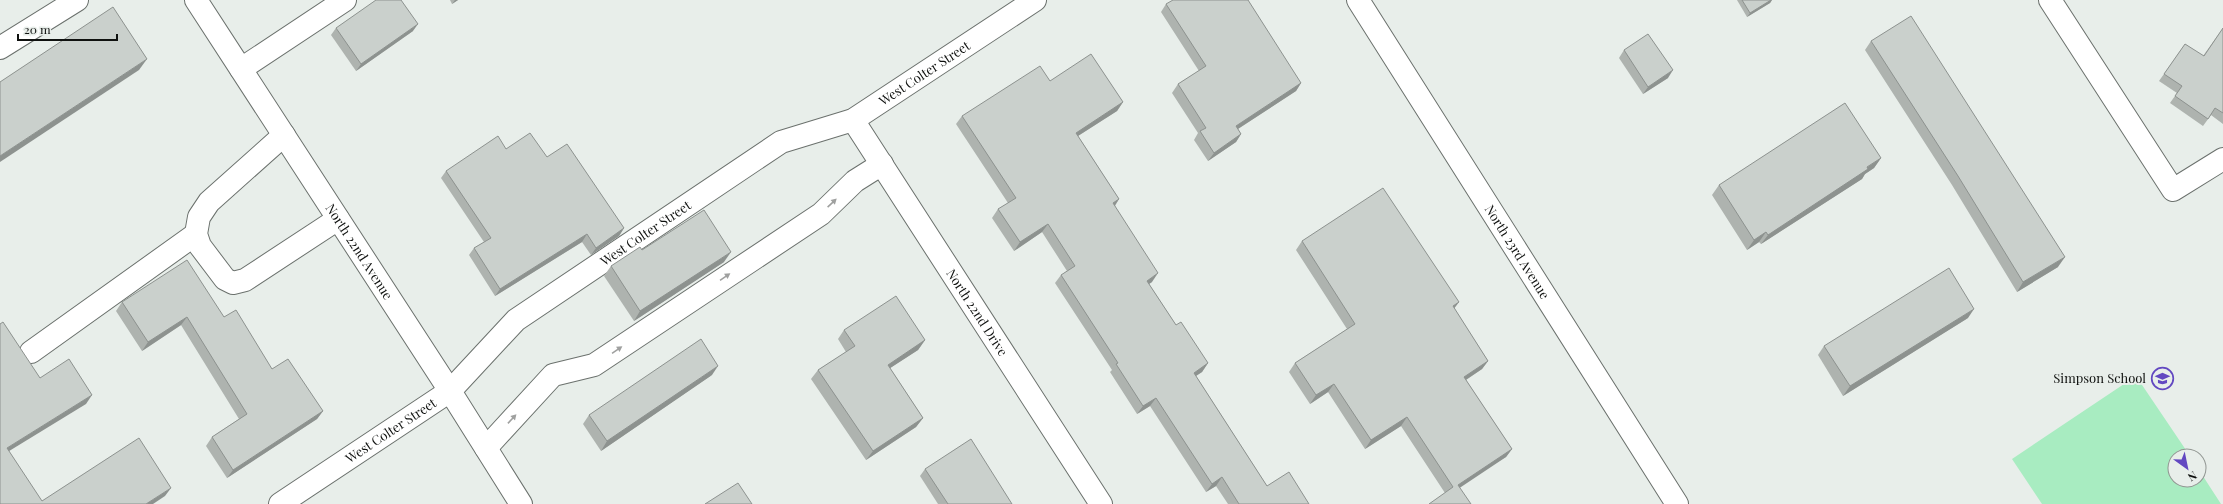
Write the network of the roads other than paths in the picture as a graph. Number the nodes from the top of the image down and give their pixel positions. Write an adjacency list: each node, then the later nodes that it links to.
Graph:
1 (77, 0): 7 (street)
2 (196, 0): 8 (street, North 22nd Avenue)
3 (345, 0): 8 (street)
4 (1358, 0): 21 (street, North 23rd Avenue)
5 (1031, 1): 9 (street, West Colter Street)
6 (2055, 2): 11 (street)
7 (0, 48)
8 (241, 69): 10 (street, North 22nd Avenue)
9 (853, 120): 12 (street, North 22nd Drive); 16 (street, West Colter Street)
10 (284, 135): 13 (street, North 22nd Avenue); 14 (street)
11 (2223, 159)
12 (882, 164): 17 (street, one-way to 12); 20 (street, North 22nd Drive)
13 (338, 219): 14 (street); 16 (street, North 22nd Avenue)
14 (196, 234): 15 (street)
15 (31, 352)
16 (450, 391): 17 (street, North 22nd Avenue); 18 (street, West Colter Street)
17 (486, 448): 19 (street, North 22nd Avenue)
18 (280, 504)
19 (521, 504)
20 (1101, 504)
21 (1677, 504)

